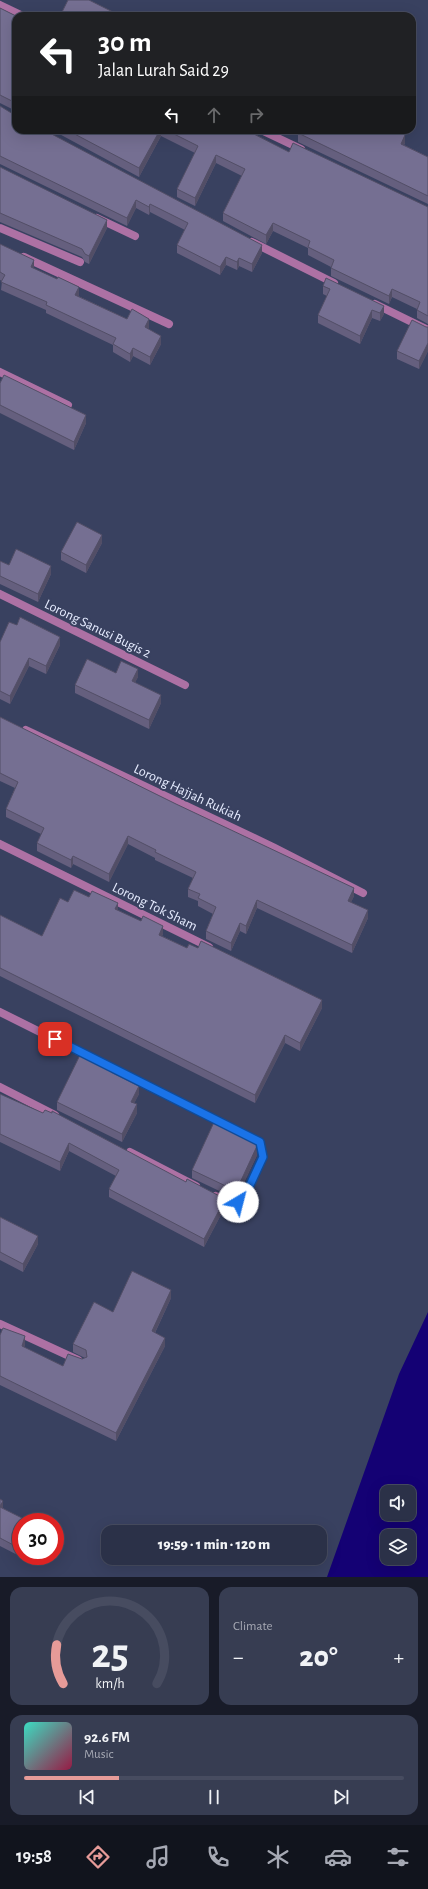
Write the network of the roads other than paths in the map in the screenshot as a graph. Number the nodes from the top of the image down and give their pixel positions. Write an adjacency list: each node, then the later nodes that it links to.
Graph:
1 (0, 5): 2 (street)
2 (14, 12)
3 (270, 134): 4 (street)
4 (310, 153)
5 (92, 215): 7 (street)
6 (0, 228): 10 (street)
7 (135, 236)
8 (241, 237): 11 (street)
9 (14, 252): 13 (street)
10 (80, 262)
11 (345, 288)
12 (366, 299): 14 (street)
13 (169, 324)
14 (428, 330)
15 (0, 372): 16 (street)
16 (68, 406)
17 (0, 594): 18 (street, Lorong Sanusi Bugis 2)
18 (185, 685)
19 (20, 728): 21 (street, Lorong Hajjah Rukiah)
20 (0, 844): 22 (street, Lorong Tok Sham)
21 (363, 893)
22 (215, 950)
23 (0, 1012): 26 (street)
24 (0, 1087): 25 (street)
25 (64, 1119)
26 (121, 1148)
27 (0, 1324): 28 (street)
28 (82, 1362)

